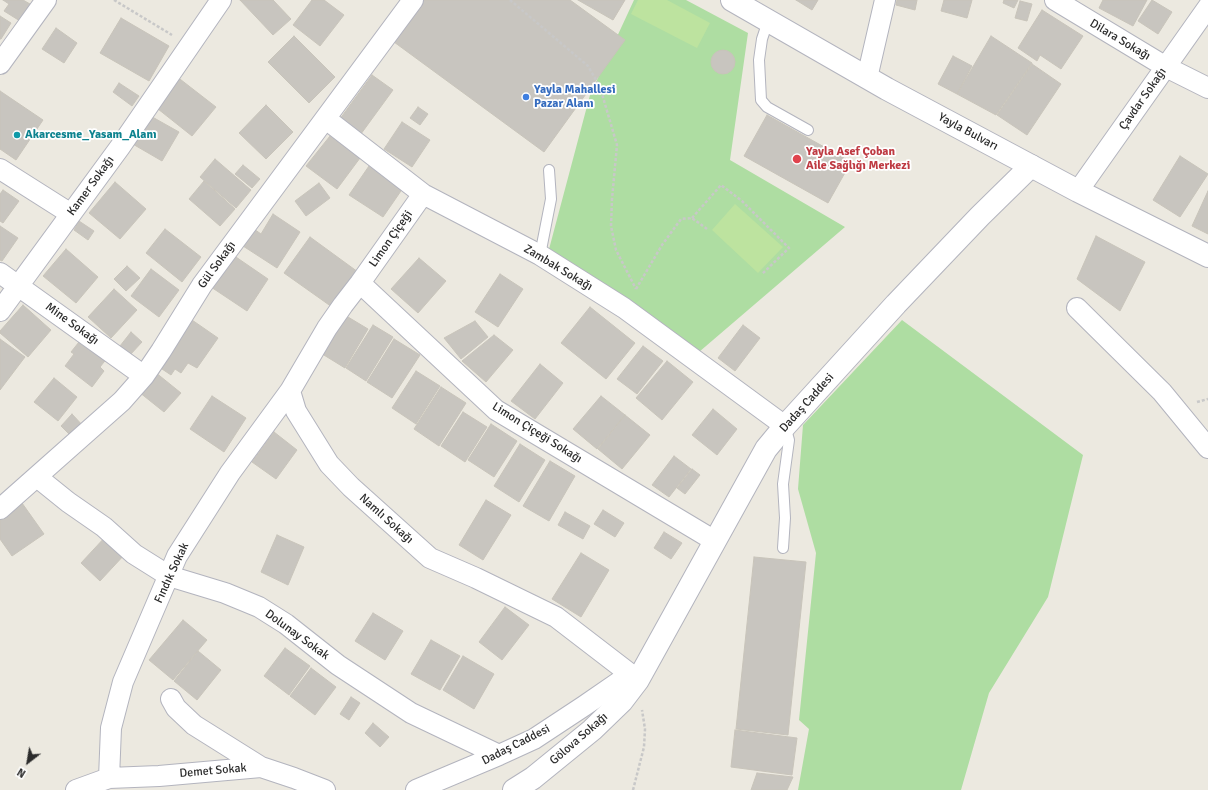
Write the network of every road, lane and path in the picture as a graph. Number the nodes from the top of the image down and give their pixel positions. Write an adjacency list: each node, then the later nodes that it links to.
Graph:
1 (46, 0): 12 (street)
2 (114, 0): 11 (path)
3 (221, 0): 11 (street, Kamer Sokağı)
4 (413, 0): 16 (street, Gül Sokağı)
5 (510, 0): 32 (path)
6 (732, 0): 10 (street, Yayla Bulvarı)
7 (885, 0): 14 (street)
8 (1055, 0): 13 (street, Dilara Sokağı)
9 (1208, 7): 13 (street, Çavdar Sokağı)
10 (768, 21): 14 (street, Yayla Bulvarı); 17 (lane)
11 (189, 46): 23 (street, Kamer Sokağı)
12 (0, 64)
13 (1166, 67): 15 (street, Dilara Sokağı); 21 (street, Çavdar Sokağı)
14 (867, 78): 18 (street, Yayla Bulvarı)
15 (1208, 88)
16 (326, 118): 22 (street, Zambak Sokağı); 36 (street, Gül Sokağı)
17 (808, 130)
18 (1031, 166): 21 (street, Yayla Bulvarı); 38 (street, Dadaş Caddesi)
19 (0, 169): 23 (street)
20 (549, 170): 26 (lane)
21 (1078, 191): 27 (street, Yayla Bulvarı)
22 (423, 194): 26 (street, Zambak Sokağı); 30 (street, Limon Çiçeği)
23 (71, 214): 31 (street, Kamer Sokağı)
24 (692, 218): 25 (path); 29 (path); 32 (path)
25 (707, 229)
26 (540, 255): 33 (street, Zambak Sokağı)
27 (1208, 256)
28 (0, 273): 31 (street, Mine Sokağı)
29 (762, 274)
30 (360, 283): 37 (street); 42 (street, Limon Çiçeği Sokağı)
31 (18, 286): 35 (street, Kamer Sokağı); 36 (street, Mine Sokağı)
32 (636, 289): 33 (path)
33 (624, 308): 38 (street, Zambak Sokağı)
34 (1077, 308): 39 (street)
35 (0, 310)
36 (144, 376): 40 (street, Gül Sokağı)
37 (290, 391): 44 (street, Fındık Sokak); 45 (street, Namlı Sokağı)
38 (785, 426): 42 (street, Dadaş Caddesi); 43 (lane)
39 (1208, 448)
40 (37, 477): 41 (street, Gül Sokağı); 44 (street, Dolunay Sokak)
41 (0, 509)
42 (715, 541): 45 (street, Dadaş Caddesi)
43 (783, 548)
44 (169, 576): 47 (street, Dolunay Sokak); 49 (street, Fındık Sokak)
45 (634, 678): 47 (street, Dadaş Caddesi); 53 (street, Gölova Sokağı); 54 (path)
46 (171, 699): 48 (street, Demet Sokak)
47 (499, 755): 52 (street, Dadaş Caddesi)
48 (261, 767): 49 (street, Demet Sokak); 51 (street)
49 (109, 778): 50 (street, Demet Sokak)
50 (76, 790)
51 (325, 790)
52 (416, 790)
53 (514, 790)
54 (633, 790)

